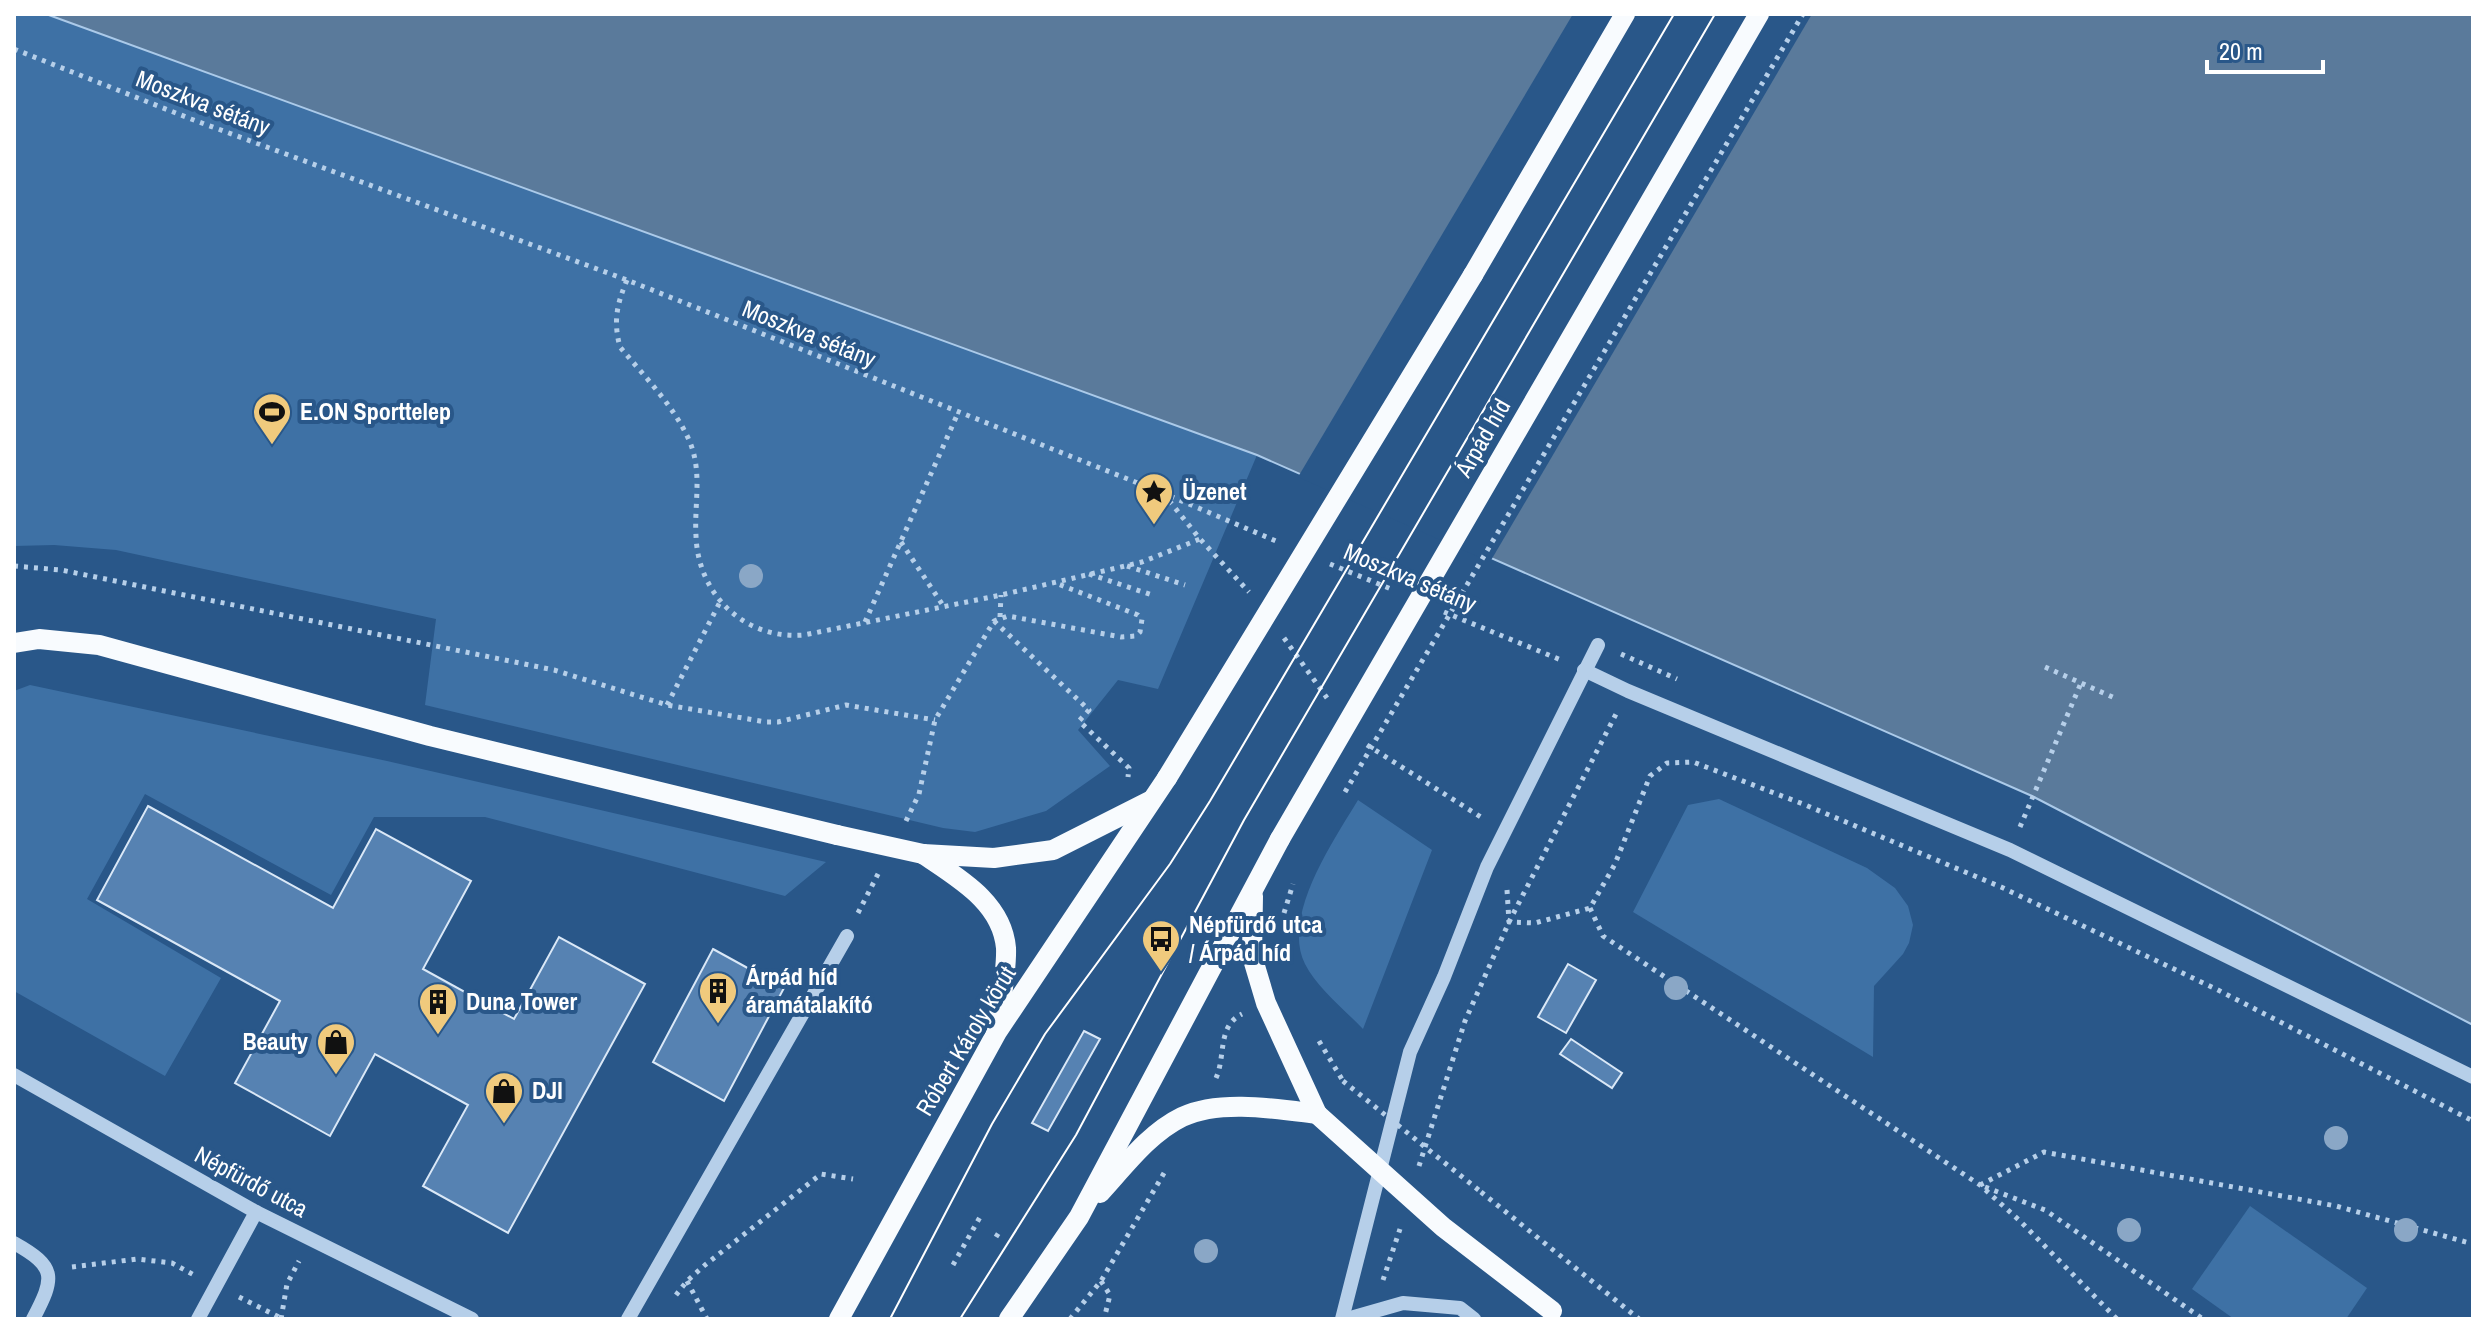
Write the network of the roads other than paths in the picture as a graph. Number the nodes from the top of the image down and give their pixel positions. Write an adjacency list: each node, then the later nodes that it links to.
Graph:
1 (1625, 14): 6 (main road, bridge)
2 (1759, 14): 8 (main road, Árpád híd, bridge)
3 (14, 643): 7 (main road, bridge)
4 (1598, 645): 5 (street)
5 (1584, 670): 12 (street); 24 (street)
6 (1153, 799): 7 (main road); 10 (main road, Róbert Károly körút)
7 (923, 854): 10 (main road)
8 (1253, 890): 13 (main road); 15 (main road)
9 (847, 936): 21 (street)
10 (997, 1032): 22 (main road, Róbert Károly körút)
11 (14, 1075): 14 (street, Népfürdő utca)
12 (2473, 1077)
13 (1317, 1114): 15 (main road); 17 (main road, bridge)
14 (256, 1212): 19 (street); 20 (street, Népfürdő utca)
15 (1079, 1217): 23 (main road)
16 (14, 1243): 18 (street)
17 (1558, 1315)
18 (33, 1319)
19 (198, 1319)
20 (472, 1319)
21 (628, 1319)
22 (839, 1319)
23 (1009, 1319)
24 (1344, 1319): 25 (street)
25 (1474, 1319)

